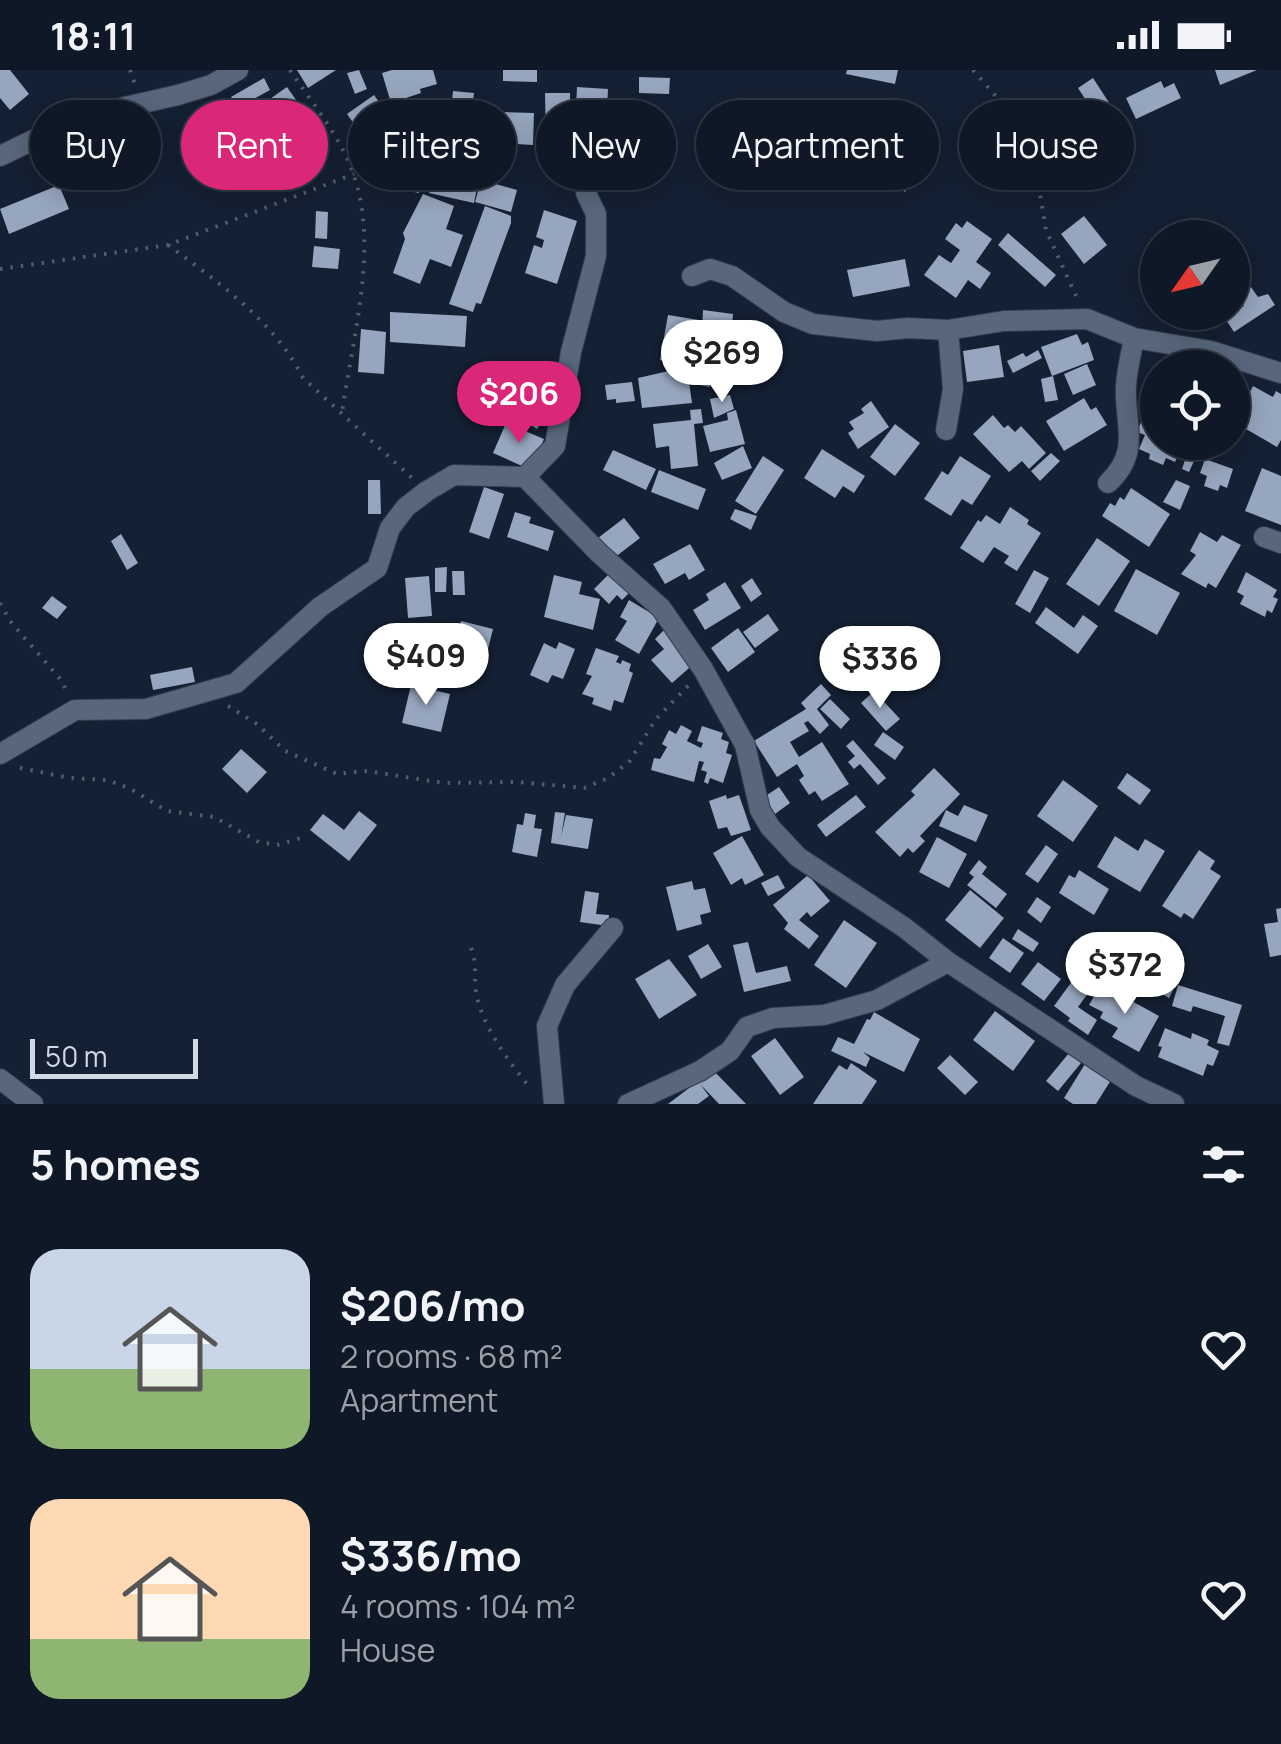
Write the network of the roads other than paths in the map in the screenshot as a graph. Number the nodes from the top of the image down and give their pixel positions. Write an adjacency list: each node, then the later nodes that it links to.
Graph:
1 (238, 70): 2 (street)
2 (0, 156)
3 (586, 193): 9 (street)
4 (692, 276): 5 (street)
5 (948, 330): 6 (street); 8 (street)
6 (1134, 338): 7 (street); 10 (street)
7 (1281, 373)
8 (946, 430)
9 (524, 477): 11 (street); 13 (street)
10 (1108, 484)
11 (6, 760)
12 (613, 928): 16 (street)
13 (948, 962): 17 (street); 18 (street)
14 (0, 1079): 15 (street)
15 (33, 1104)
16 (554, 1104)
17 (628, 1104)
18 (1174, 1104)

